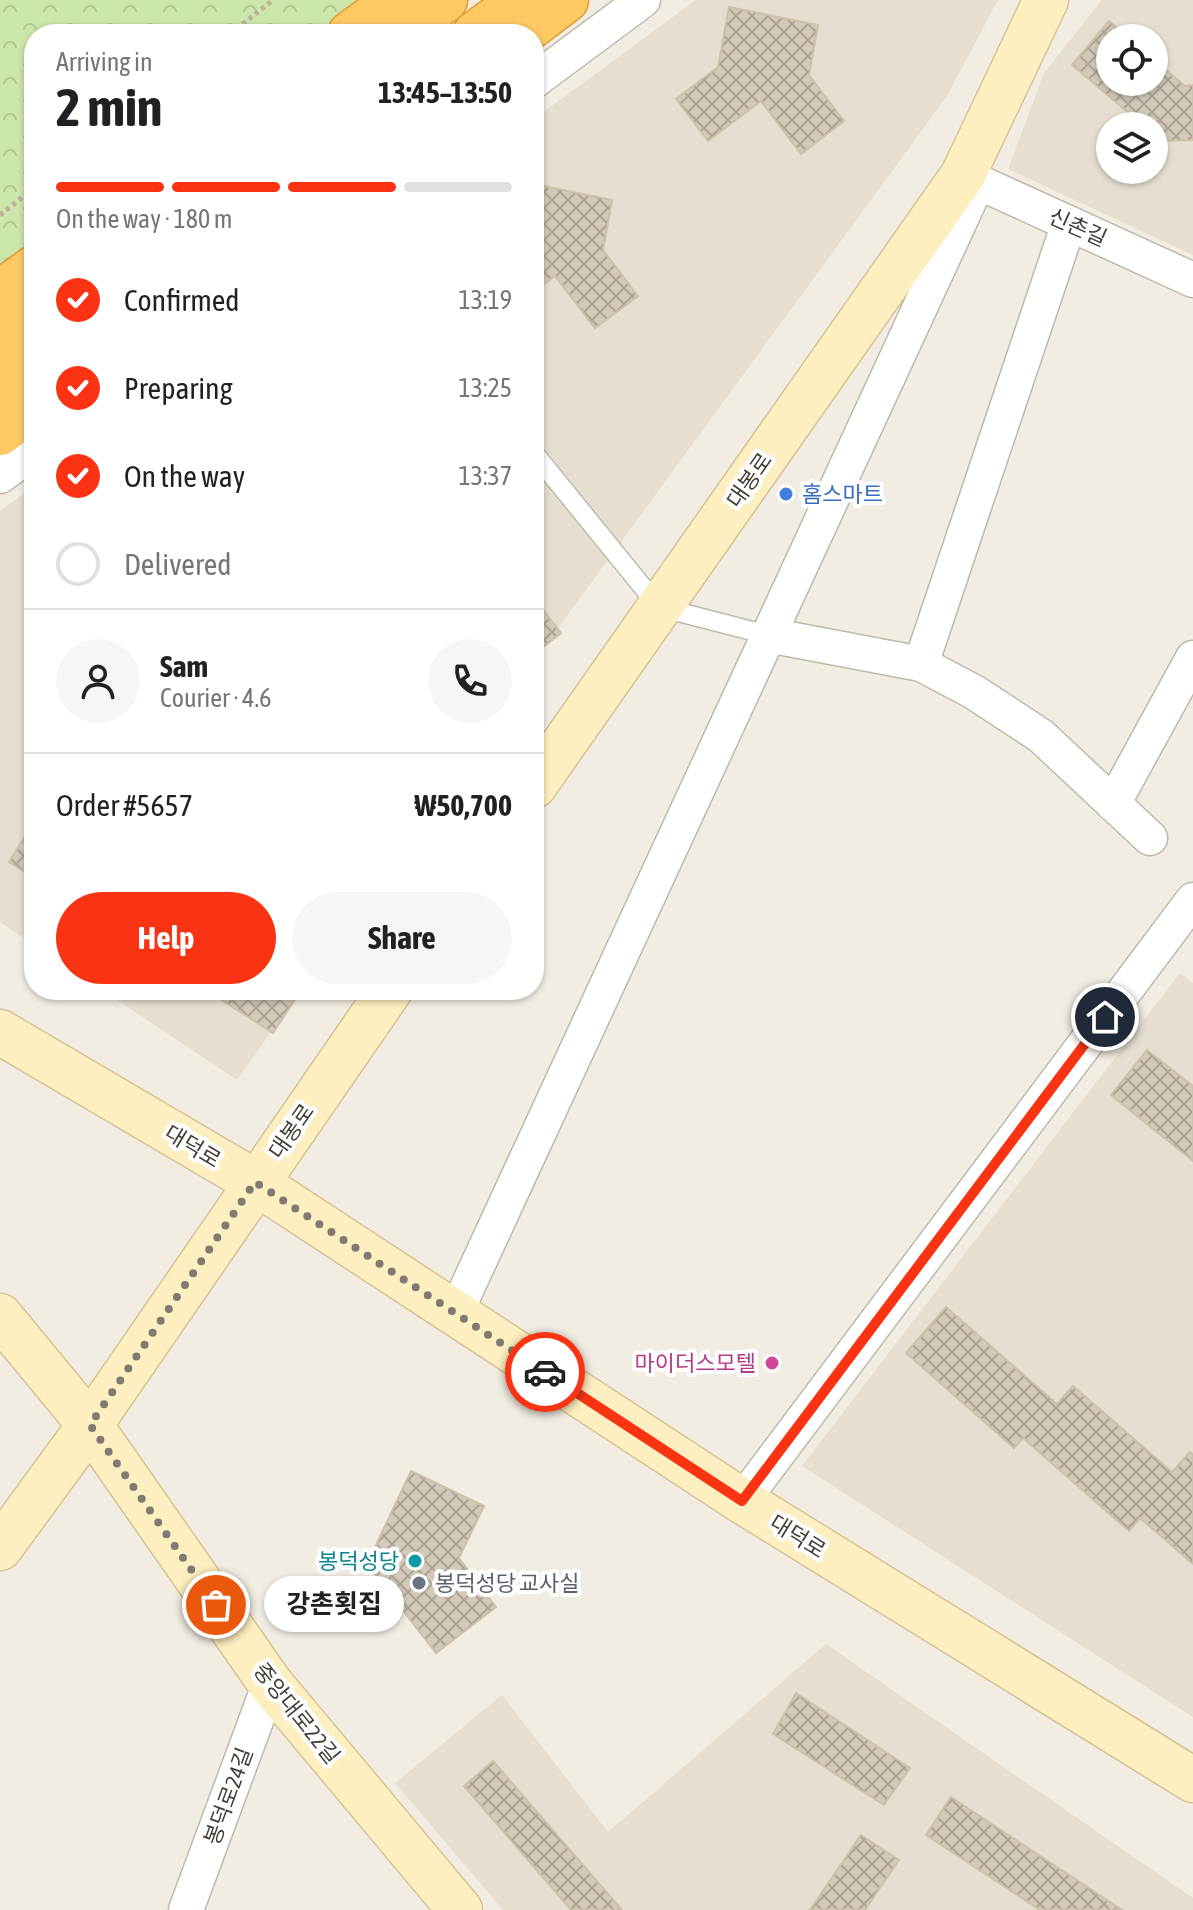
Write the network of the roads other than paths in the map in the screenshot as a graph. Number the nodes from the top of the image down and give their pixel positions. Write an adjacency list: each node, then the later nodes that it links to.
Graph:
1 (396, 0): 7 (highway)
2 (445, 0): 8 (highway)
3 (521, 0): 9 (highway)
4 (566, 0): 10 (highway)
5 (643, 0): 11 (street)
6 (1046, 0): 12 (street, 대봉로)
7 (364, 24)
8 (413, 24)
9 (489, 24)
10 (534, 24)
11 (544, 74)
12 (971, 178): 13 (street, 신촌길); 26 (street, 대봉로); 27 (street)
13 (1069, 223): 15 (street, 신촌길); 29 (street)
14 (24, 275): 16 (highway)
15 (1193, 280)
16 (0, 293)
17 (24, 320): 18 (highway)
18 (0, 338)
19 (24, 370): 20 (highway)
20 (0, 388)
21 (24, 415): 22 (highway)
22 (0, 433)
23 (24, 458): 25 (street)
24 (544, 465): 26 (lane)
25 (0, 476)
26 (659, 607): 27 (lane); 30 (street, 대봉로)
27 (768, 635): 29 (street); 37 (street)
28 (1193, 658): 31 (street)
29 (921, 664): 31 (street)
30 (544, 772)
31 (1113, 804): 32 (street)
32 (1150, 838)
33 (1189, 914): 40 (street)
34 (383, 1000): 36 (street, 대봉로)
35 (0, 1032): 36 (street, 대덕로)
36 (255, 1182): 37 (street, 대덕로); 39 (street, 대봉로)
37 (455, 1314): 40 (street, 대덕로)
38 (0, 1316): 39 (street, 중앙대로22길)
39 (90, 1425): 41 (street, 대봉로); 42 (street, 중앙대로22길)
40 (742, 1501): 43 (street, 대덕로)
41 (0, 1548)
42 (270, 1683): 44 (street, 봉덕로24길); 45 (street, 중앙대로22길)
43 (1193, 1780)
44 (186, 1910)
45 (460, 1910)

